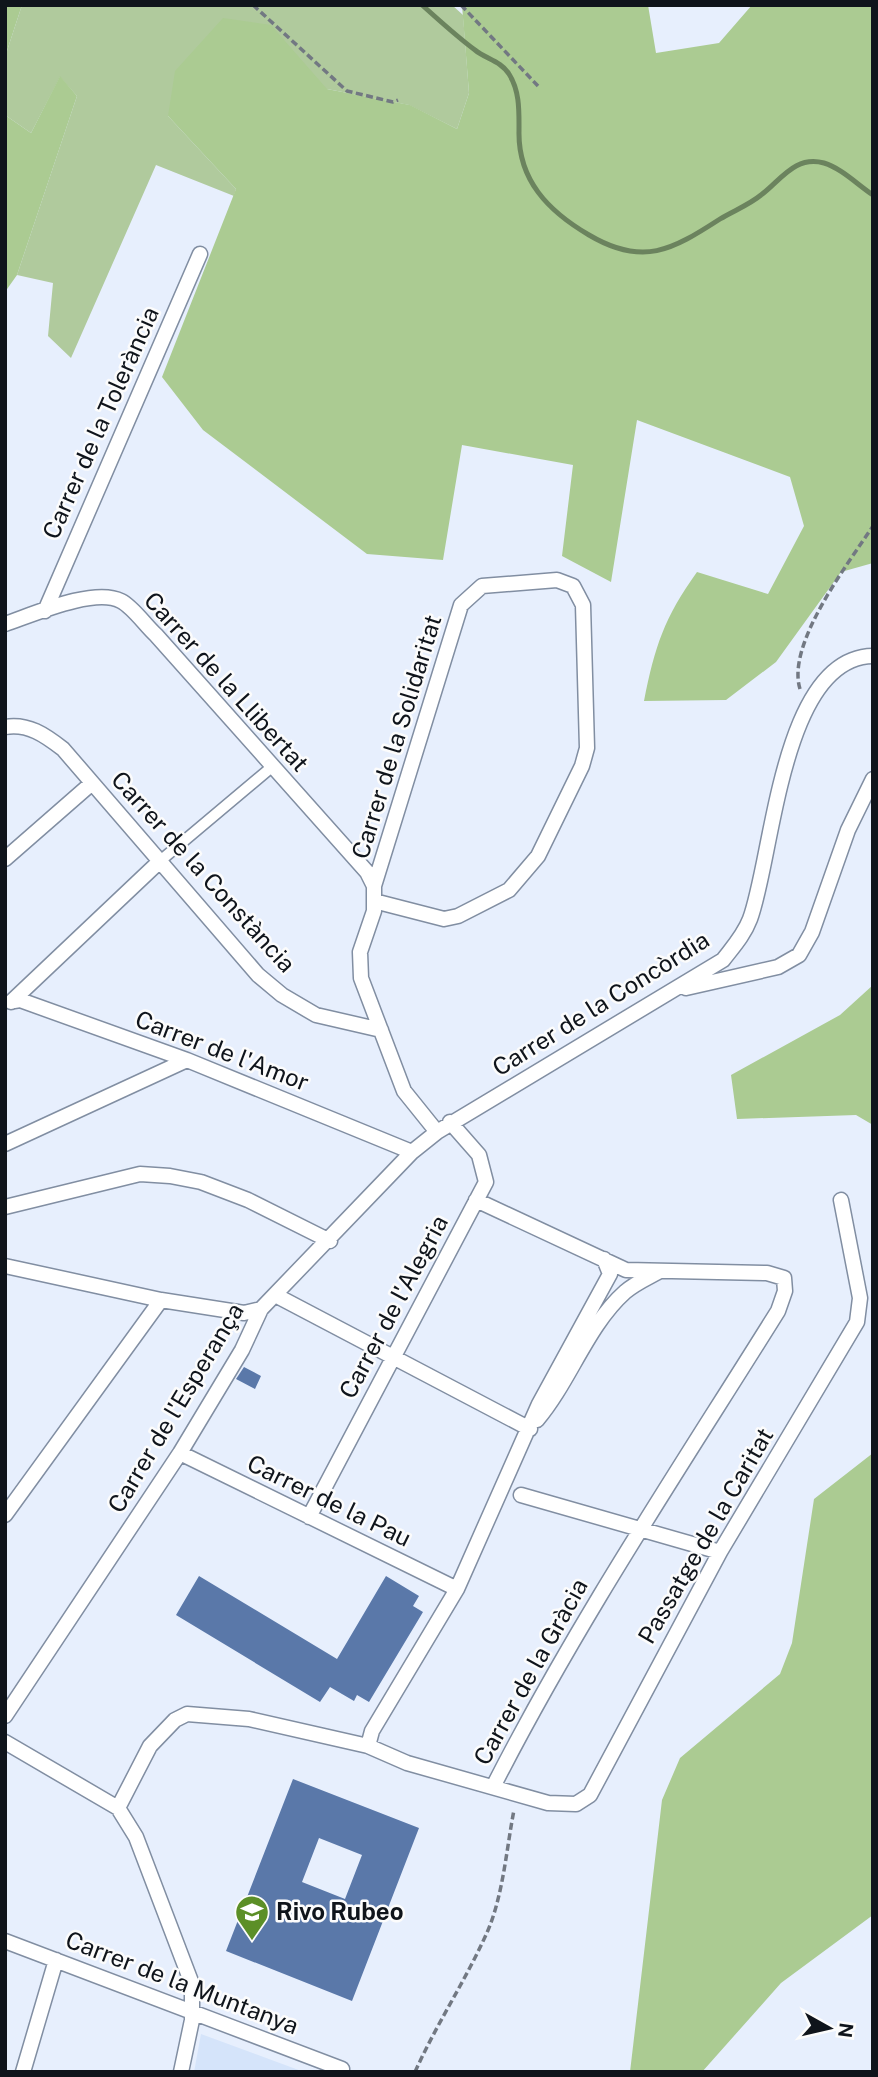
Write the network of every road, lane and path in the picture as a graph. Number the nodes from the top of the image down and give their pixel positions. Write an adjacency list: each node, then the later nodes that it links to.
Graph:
1 (253, 5): 4 (path)
2 (461, 5): 3 (path)
3 (538, 86)
4 (398, 100)
5 (200, 254): 7 (street, Carrer de la Tolerància)
6 (873, 526): 10 (path)
7 (45, 611): 8 (street, Carrer de la Llibertat); 12 (street, Carrer de la Llibertat)
8 (5, 624)
9 (873, 656): 10 (street, Carrer de la Concòrdia)
10 (807, 712): 20 (street, Carrer de la Concòrdia)
11 (5, 727): 14 (street, Carrer de la Constància)
12 (273, 766): 17 (street); 18 (street, Carrer de la Llibertat)
13 (873, 779): 15 (street)
14 (92, 783): 16 (street); 17 (street, Carrer de la Constància)
15 (867, 802): 20 (street)
16 (5, 859)
17 (160, 862): 21 (street); 22 (street, Carrer de la Constància)
18 (374, 886): 19 (street, Carrer de la Solidaritat); 19 (street, Carrer de la Solidaritat)
19 (374, 901): 22 (street, Carrer de la Solidaritat)
20 (675, 990): 24 (street, Carrer de la Concòrdia)
21 (9, 1002): 23 (street, Carrer de l'Amor)
22 (381, 1030): 25 (street, Carrer de la Solidaritat)
23 (187, 1060): 26 (street); 27 (street, Carrer de l'Amor)
24 (450, 1122): 25 (street, Carrer de l'Esperança); 28 (street, Carrer de l'Alegria)
25 (437, 1132): 27 (street, Carrer de l'Esperança)
26 (5, 1144)
27 (412, 1152): 31 (street, Carrer de l'Esperança)
28 (476, 1200): 32 (street); 38 (street, Carrer de l'Alegria)
29 (841, 1200): 45 (street, Passatge de la Caritat)
30 (5, 1207): 31 (street)
31 (330, 1241): 35 (street, Carrer de l'Esperança)
32 (604, 1259): 34 (street); 39 (street)
33 (5, 1266): 36 (street)
34 (658, 1272): 39 (street); 44 (street, Carrer de la Gràcia)
35 (277, 1296): 37 (street, Carrer de l'Esperança); 38 (street)
36 (161, 1300): 37 (street); 42 (street)
37 (261, 1310): 40 (street, Carrer de l'Esperança)
38 (393, 1358): 39 (street); 43 (street, Carrer de l'Alegria)
39 (530, 1429): 46 (street)
40 (180, 1453): 43 (street, Carrer de la Pau); 47 (street, Carrer de l'Esperança)
41 (521, 1495): 44 (street)
42 (5, 1515)
43 (309, 1517): 46 (street, Carrer de la Pau)
44 (640, 1528): 45 (street); 50 (street, Carrer de la Gràcia)
45 (720, 1552): 51 (street, Passatge de la Caritat)
46 (457, 1589): 49 (street)
47 (5, 1716)
48 (5, 1742): 52 (street)
49 (368, 1746): 50 (street, Carrer de la Gràcia); 52 (street, Carrer de la Gràcia)
50 (494, 1787): 51 (street, Passatge de la Caritat)
51 (517, 1794): 59 (path)
52 (118, 1808): 55 (street)
53 (5, 1941): 54 (street, Carrer de la Muntanya)
54 (56, 1960): 55 (street, Carrer de la Muntanya); 57 (street)
55 (192, 2010): 56 (street, Carrer de la Muntanya); 58 (street)
56 (342, 2069)
57 (23, 2072)
58 (181, 2072)
59 (415, 2072)

